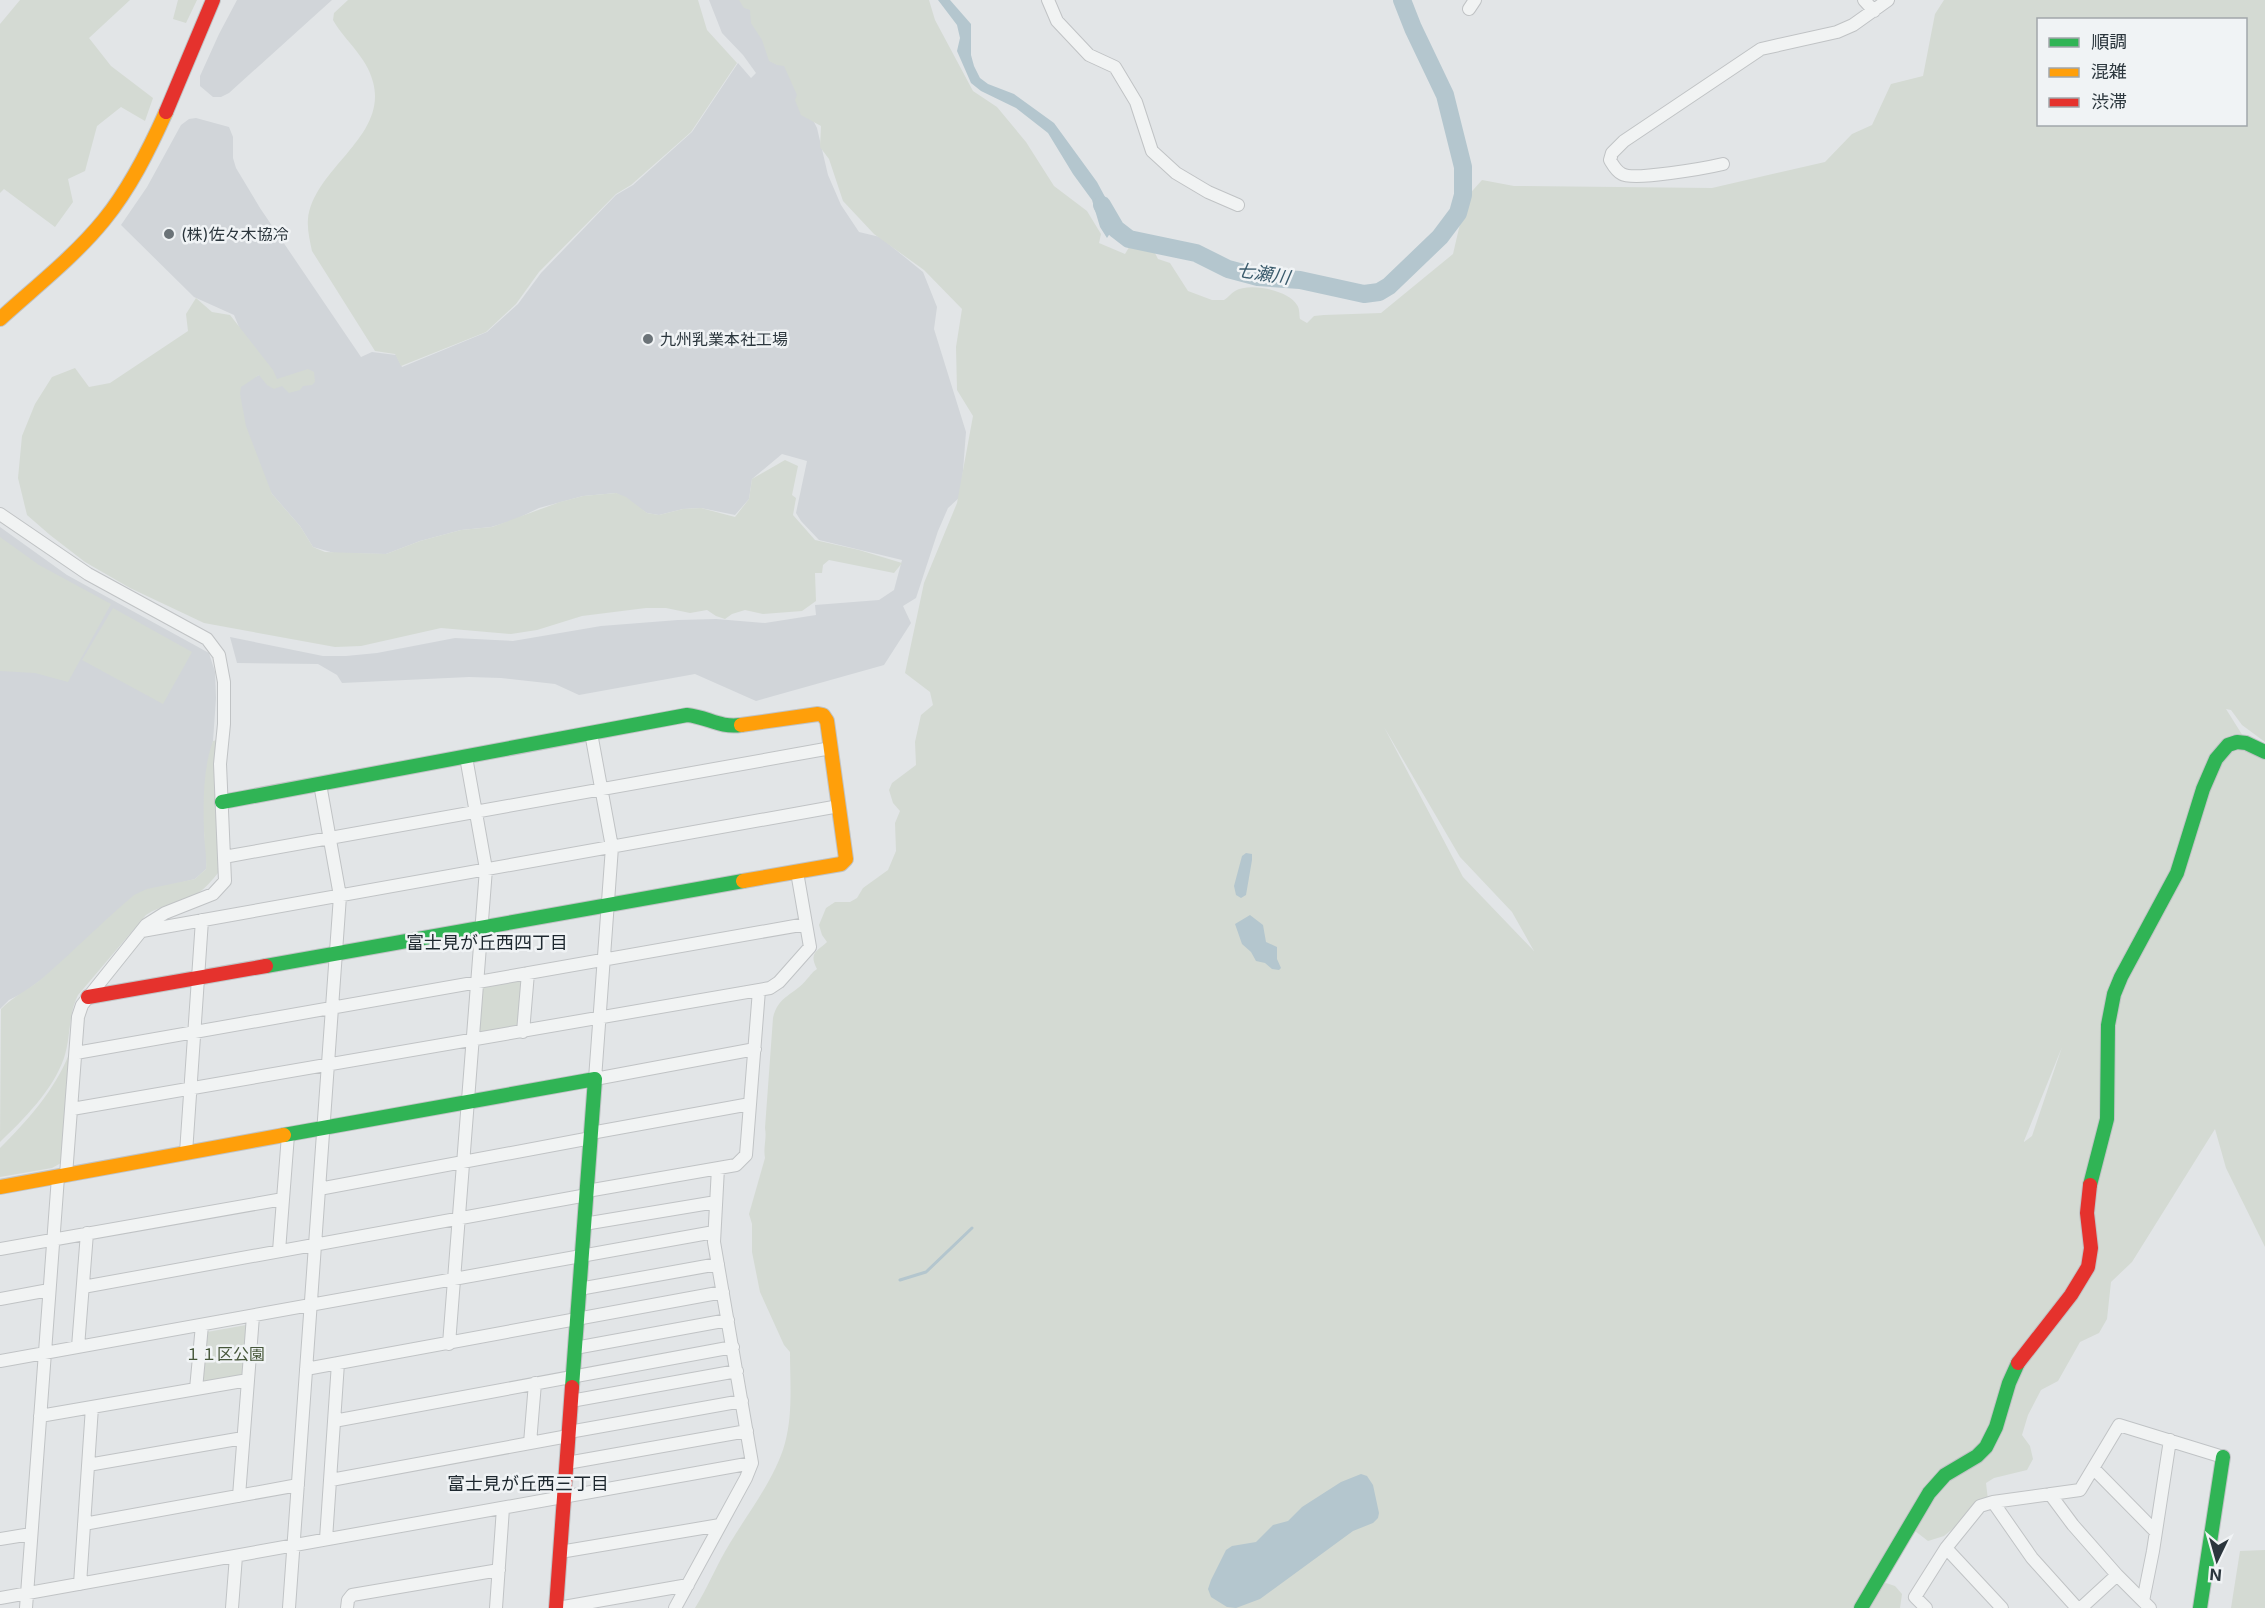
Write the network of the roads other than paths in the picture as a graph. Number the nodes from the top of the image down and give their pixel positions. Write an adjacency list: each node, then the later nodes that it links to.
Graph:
1 (213, 0): 8 (street)
2 (1048, 0): 7 (street)
3 (1864, 0): 5 (street)
4 (1887, 0): 5 (street)
5 (1874, 11): 6 (street)
6 (1723, 164)
7 (1238, 205)
8 (0, 319)
9 (0, 514): 16 (street)
10 (591, 733): 11 (street); 13 (street); 15 (street)
11 (831, 748): 15 (street); 17 (street)
12 (2265, 752): 143 (street)
13 (466, 757): 14 (street); 18 (street)
14 (320, 784): 16 (street); 19 (street)
15 (602, 789): 18 (street); 20 (street)
16 (222, 802): 21 (street)
17 (839, 806): 20 (street); 23 (street)
18 (476, 812): 19 (street); 22 (street)
19 (329, 838): 21 (street); 24 (street)
20 (612, 847): 22 (street); 25 (street)
21 (225, 857): 29 (street)
22 (486, 870): 24 (street); 28 (street)
23 (797, 872): 25 (street); 27 (street)
24 (340, 896): 26 (street); 30 (street)
25 (608, 905): 28 (street); 31 (street)
26 (202, 920): 29 (street); 33 (street)
27 (806, 924): 31 (street); 35 (street)
28 (481, 927): 30 (street); 34 (street)
29 (140, 931): 36 (street)
30 (335, 953): 33 (street); 37 (street)
31 (604, 960): 32 (street); 38 (street)
32 (528, 973): 34 (street); 40 (street)
33 (198, 977): 36 (street); 39 (street)
34 (477, 982): 37 (street); 41 (street)
35 (759, 990): 38 (street); 42 (street)
36 (88, 997): 43 (street)
37 (332, 1008): 39 (street); 44 (street)
38 (600, 1019): 40 (street); 45 (street)
39 (194, 1032): 43 (street); 46 (street)
40 (524, 1032): 41 (street)
41 (472, 1040): 44 (street); 47 (street)
42 (755, 1049): 45 (street); 48 (street)
43 (76, 1053): 49 (street)
44 (327, 1065): 46 (street); 50 (street)
45 (595, 1078): 47 (street); 52 (street)
46 (190, 1089): 49 (street); 53 (street)
47 (468, 1102): 50 (street); 54 (street)
48 (750, 1104): 52 (street); 55 (street)
49 (72, 1109): 56 (street)
50 (323, 1128): 51 (street); 58 (street)
51 (288, 1135): 53 (street); 60 (street)
52 (591, 1136): 54 (street); 59 (street)
53 (186, 1153): 56 (street)
54 (463, 1162): 58 (street); 62 (street)
55 (718, 1168): 59 (street); 61 (street)
56 (62, 1176): 57 (street); 66 (street)
57 (0, 1187)
58 (319, 1189): 67 (street)
59 (587, 1193): 62 (street); 63 (street)
60 (283, 1199): 65 (street); 69 (street)
61 (716, 1202): 63 (street); 64 (street)
62 (459, 1218): 67 (street); 72 (street)
63 (584, 1224): 70 (street)
64 (714, 1232): 70 (street); 71 (street)
65 (87, 1233): 66 (street); 73 (street)
66 (53, 1240): 68 (street); 75 (street)
67 (315, 1245): 69 (street); 78 (street)
68 (0, 1249)
69 (279, 1251): 73 (street)
70 (582, 1257): 72 (street); 74 (street)
71 (718, 1264): 74 (street); 76 (street)
72 (454, 1280): 78 (street); 83 (street)
73 (83, 1287): 84 (street)
74 (579, 1289): 80 (street)
75 (49, 1290): 77 (street); 87 (street)
76 (723, 1292): 80 (street); 81 (street)
77 (0, 1299)
78 (310, 1305): 79 (street); 90 (street)
79 (253, 1316): 82 (street); 93 (street)
80 (577, 1320): 83 (street); 86 (street)
81 (728, 1320): 85 (street); 86 (street)
82 (202, 1325): 84 (street); 95 (street)
83 (449, 1344): 89 (street)
84 (78, 1347): 87 (street)
85 (733, 1347): 91 (street); 92 (street)
86 (575, 1348): 92 (street)
87 (45, 1353): 88 (street); 99 (street)
88 (0, 1361)
89 (338, 1363): 90 (street); 100 (street)
90 (306, 1369): 112 (street)
91 (737, 1371): 96 (street); 97 (street)
92 (573, 1376): 94 (street); 96 (street)
93 (248, 1380): 95 (street); 103 (street)
94 (535, 1383): 100 (street); 105 (street)
95 (196, 1389): 98 (street)
96 (571, 1401): 102 (street)
97 (742, 1401): 101 (street); 102 (street)
98 (92, 1407): 99 (street); 109 (street)
99 (40, 1416): 121 (street)
100 (334, 1421): 111 (street)
101 (747, 1431): 107 (street); 108 (street)
102 (569, 1434): 105 (street); 108 (street)
103 (243, 1438): 109 (street); 114 (street)
104 (2170, 1440): 106 (street); 110 (street); 120 (street)
105 (530, 1443): 111 (street)
106 (2223, 1457): 148 (street)
107 (752, 1462): 115 (street); 119 (street)
108 (567, 1463): 115 (street)
109 (88, 1465): 118 (street)
110 (2094, 1469): 113 (street); 120 (street)
111 (330, 1479): 123 (street)
112 (298, 1485): 114 (street); 124 (street)
113 (2050, 1494): 116 (street); 129 (street)
114 (239, 1496): 118 (street)
115 (565, 1496): 117 (street); 126 (street)
116 (1993, 1502): 125 (street); 147 (street)
117 (502, 1508): 123 (street); 128 (street)
118 (84, 1524): 130 (street)
119 (720, 1525): 126 (street); 131 (street)
120 (2156, 1532): 135 (street)
121 (31, 1534): 122 (street); 132 (street)
122 (0, 1539)
123 (326, 1539): 124 (street)
124 (293, 1545): 127 (street); 138 (street)
125 (1946, 1548): 133 (street); 146 (street)
126 (560, 1552): 141 (street)
127 (236, 1556): 130 (street); 137 (street)
128 (499, 1569): 139 (street); 140 (street)
129 (2117, 1575): 135 (street); 147 (street)
130 (80, 1584): 132 (street)
131 (688, 1585): 141 (street); 142 (street)
132 (27, 1594): 134 (street); 136 (street)
133 (1915, 1597): 144 (street); 145 (street)
134 (0, 1598)
135 (2147, 1605)
136 (26, 1608)
137 (232, 1608)
138 (289, 1608)
139 (347, 1608)
140 (496, 1608)
141 (557, 1608)
142 (675, 1608)
143 (1861, 1608)
144 (1908, 1608)
145 (1926, 1608)
146 (2002, 1608)
147 (2079, 1608)
148 (2200, 1608)

